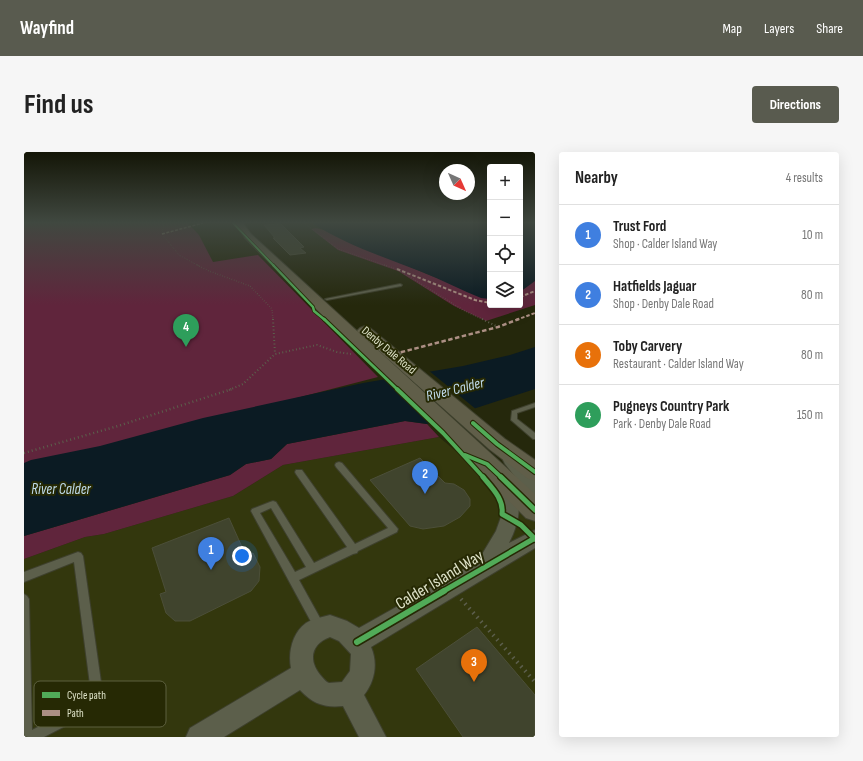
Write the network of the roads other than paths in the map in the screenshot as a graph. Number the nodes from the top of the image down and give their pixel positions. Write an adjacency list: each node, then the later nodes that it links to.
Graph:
1 (263, 250): 11 (main road, Denby Dale Road)
2 (273, 250): 4 (main road, Denby Dale Road)
3 (400, 285): 4 (lane)
4 (327, 300): 7 (main road, Denby Dale Road)
5 (535, 405): 6 (lane)
6 (535, 437)
7 (498, 444): 10 (main road, Denby Dale Road); 12 (street)
8 (339, 465): 15 (lane)
9 (299, 472): 15 (lane)
10 (535, 472)
11 (499, 476): 13 (main road, Denby Dale Road); 16 (street)
12 (535, 489)
13 (535, 510)
14 (535, 538): 16 (street, Calder Island Way)
15 (354, 550): 17 (lane)
16 (486, 566): 22 (street, Calder Island Way)
17 (312, 570): 19 (lane); 19 (lane)
18 (24, 577): 25 (lane)
19 (293, 578): 21 (lane)
20 (24, 599): 24 (lane)
21 (320, 627): 22 (street); 23 (street)
22 (357, 642): 26 (street)
23 (304, 674): 26 (street); 30 (street)
24 (25, 678): 28 (lane)
25 (95, 681)
26 (349, 692): 31 (street)
27 (51, 727): 29 (lane)
28 (26, 737)
29 (31, 737)
30 (199, 737)
31 (373, 737)

